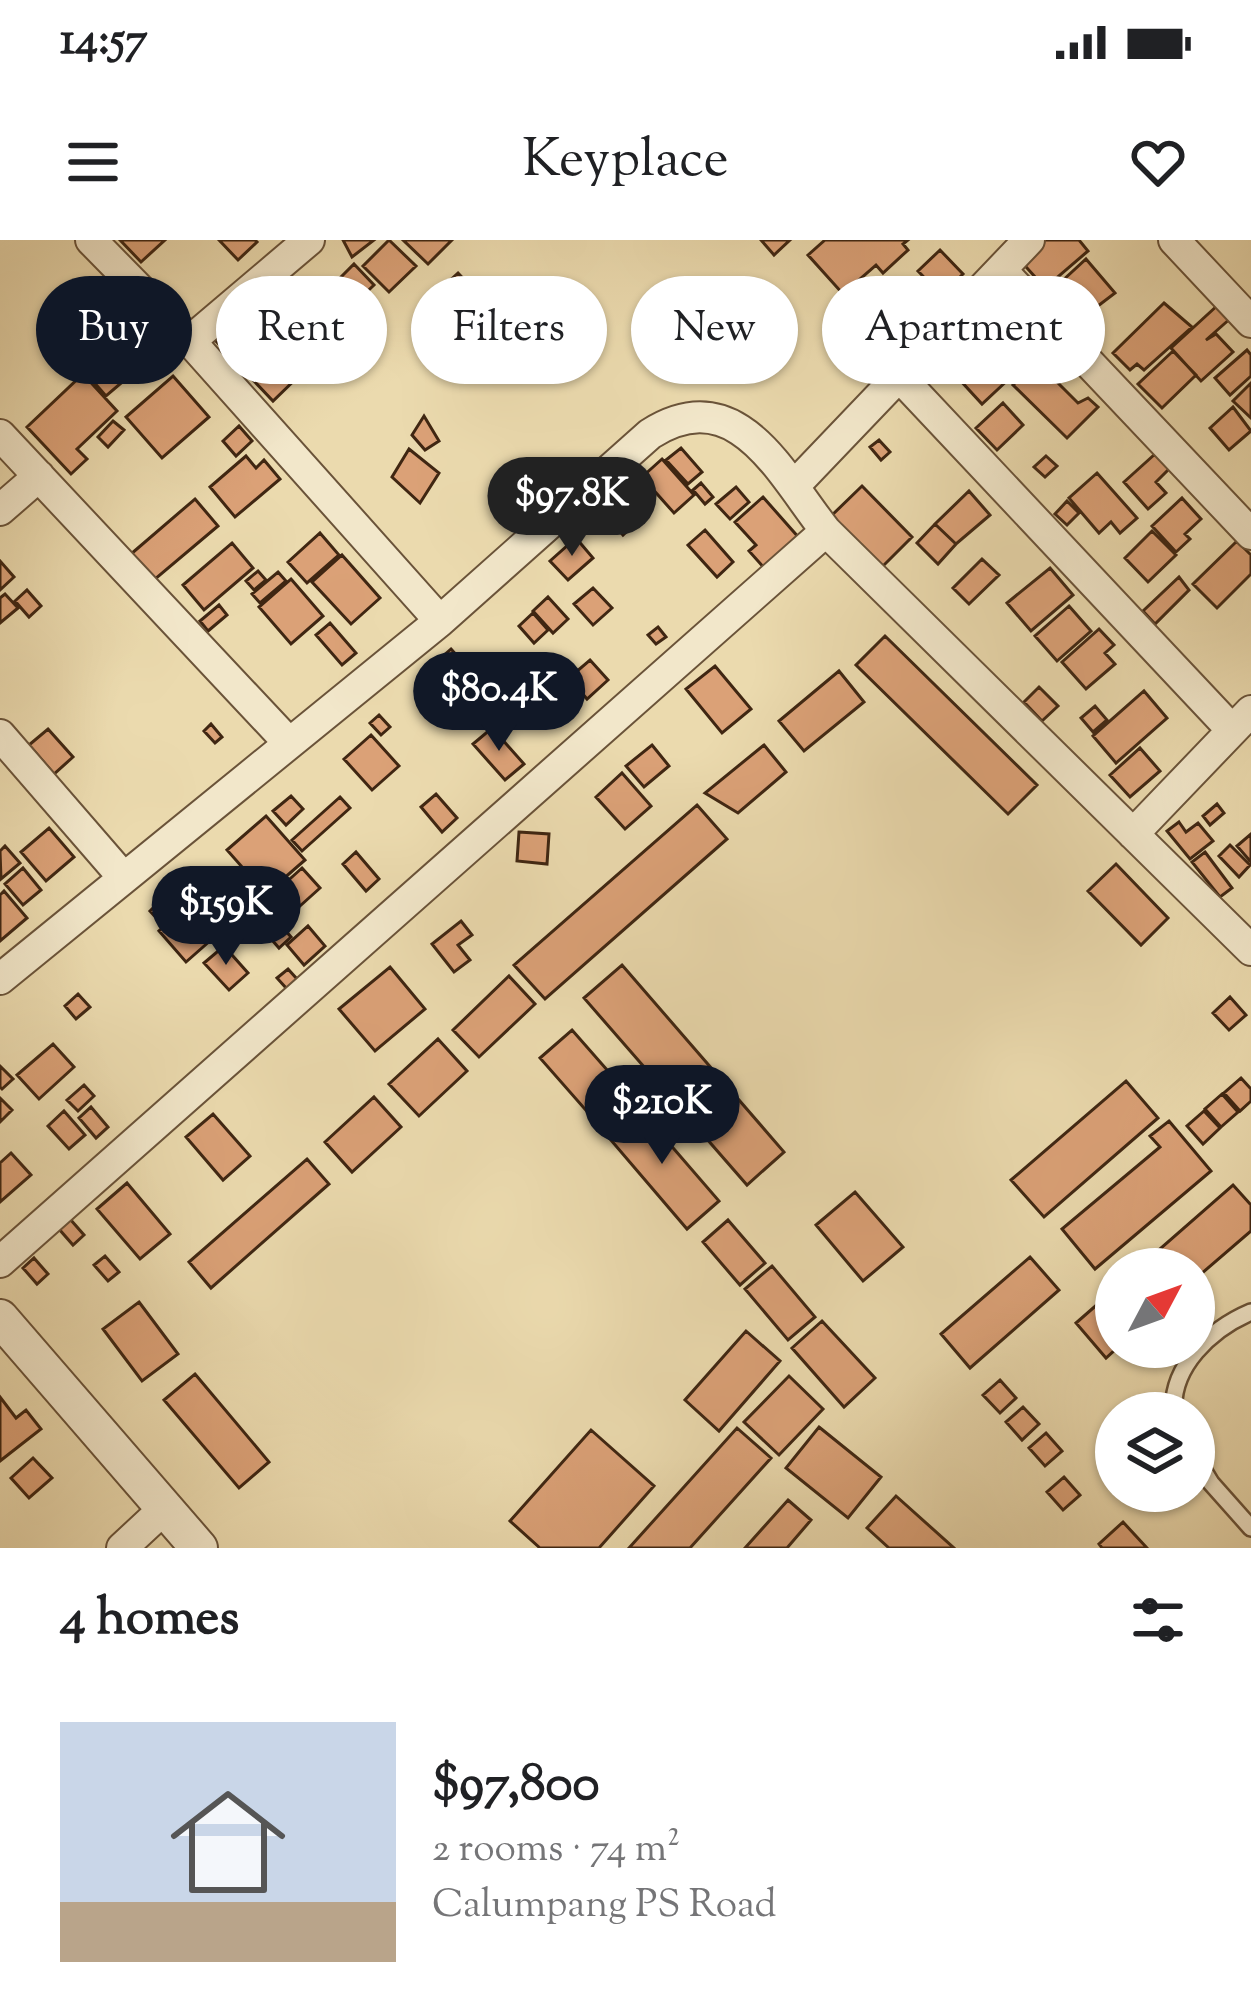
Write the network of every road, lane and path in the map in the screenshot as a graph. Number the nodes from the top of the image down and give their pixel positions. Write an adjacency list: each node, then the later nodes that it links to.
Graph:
1 (91, 240): 6 (street)
2 (309, 240): 9 (street)
3 (1029, 240): 5 (street)
4 (1174, 240): 8 (street)
5 (1001, 271): 7 (street); 18 (street)
6 (126, 276)
7 (996, 276)
8 (1251, 322)
9 (192, 339)
10 (192, 343): 19 (street)
11 (891, 384): 15 (street)
12 (907, 384): 20 (street)
13 (0, 435): 14 (street)
14 (39, 476): 16 (street); 22 (street)
15 (794, 486): 17 (street); 19 (street)
16 (0, 510)
17 (826, 531): 23 (street); 27 (street)
18 (1251, 534)
19 (440, 621): 22 (street)
20 (1242, 720): 23 (street)
21 (0, 735): 24 (street)
22 (289, 743): 24 (street)
23 (1133, 834): 25 (street)
24 (123, 878): 26 (street)
25 (1248, 939)
26 (0, 979)
27 (0, 1262)
28 (1251, 1312): 30 (lane)
29 (0, 1318): 32 (street)
30 (1172, 1392)
31 (1215, 1488): 33 (lane)
32 (165, 1508): 34 (street); 35 (street)
33 (1251, 1528)
34 (122, 1548)
35 (199, 1548)

